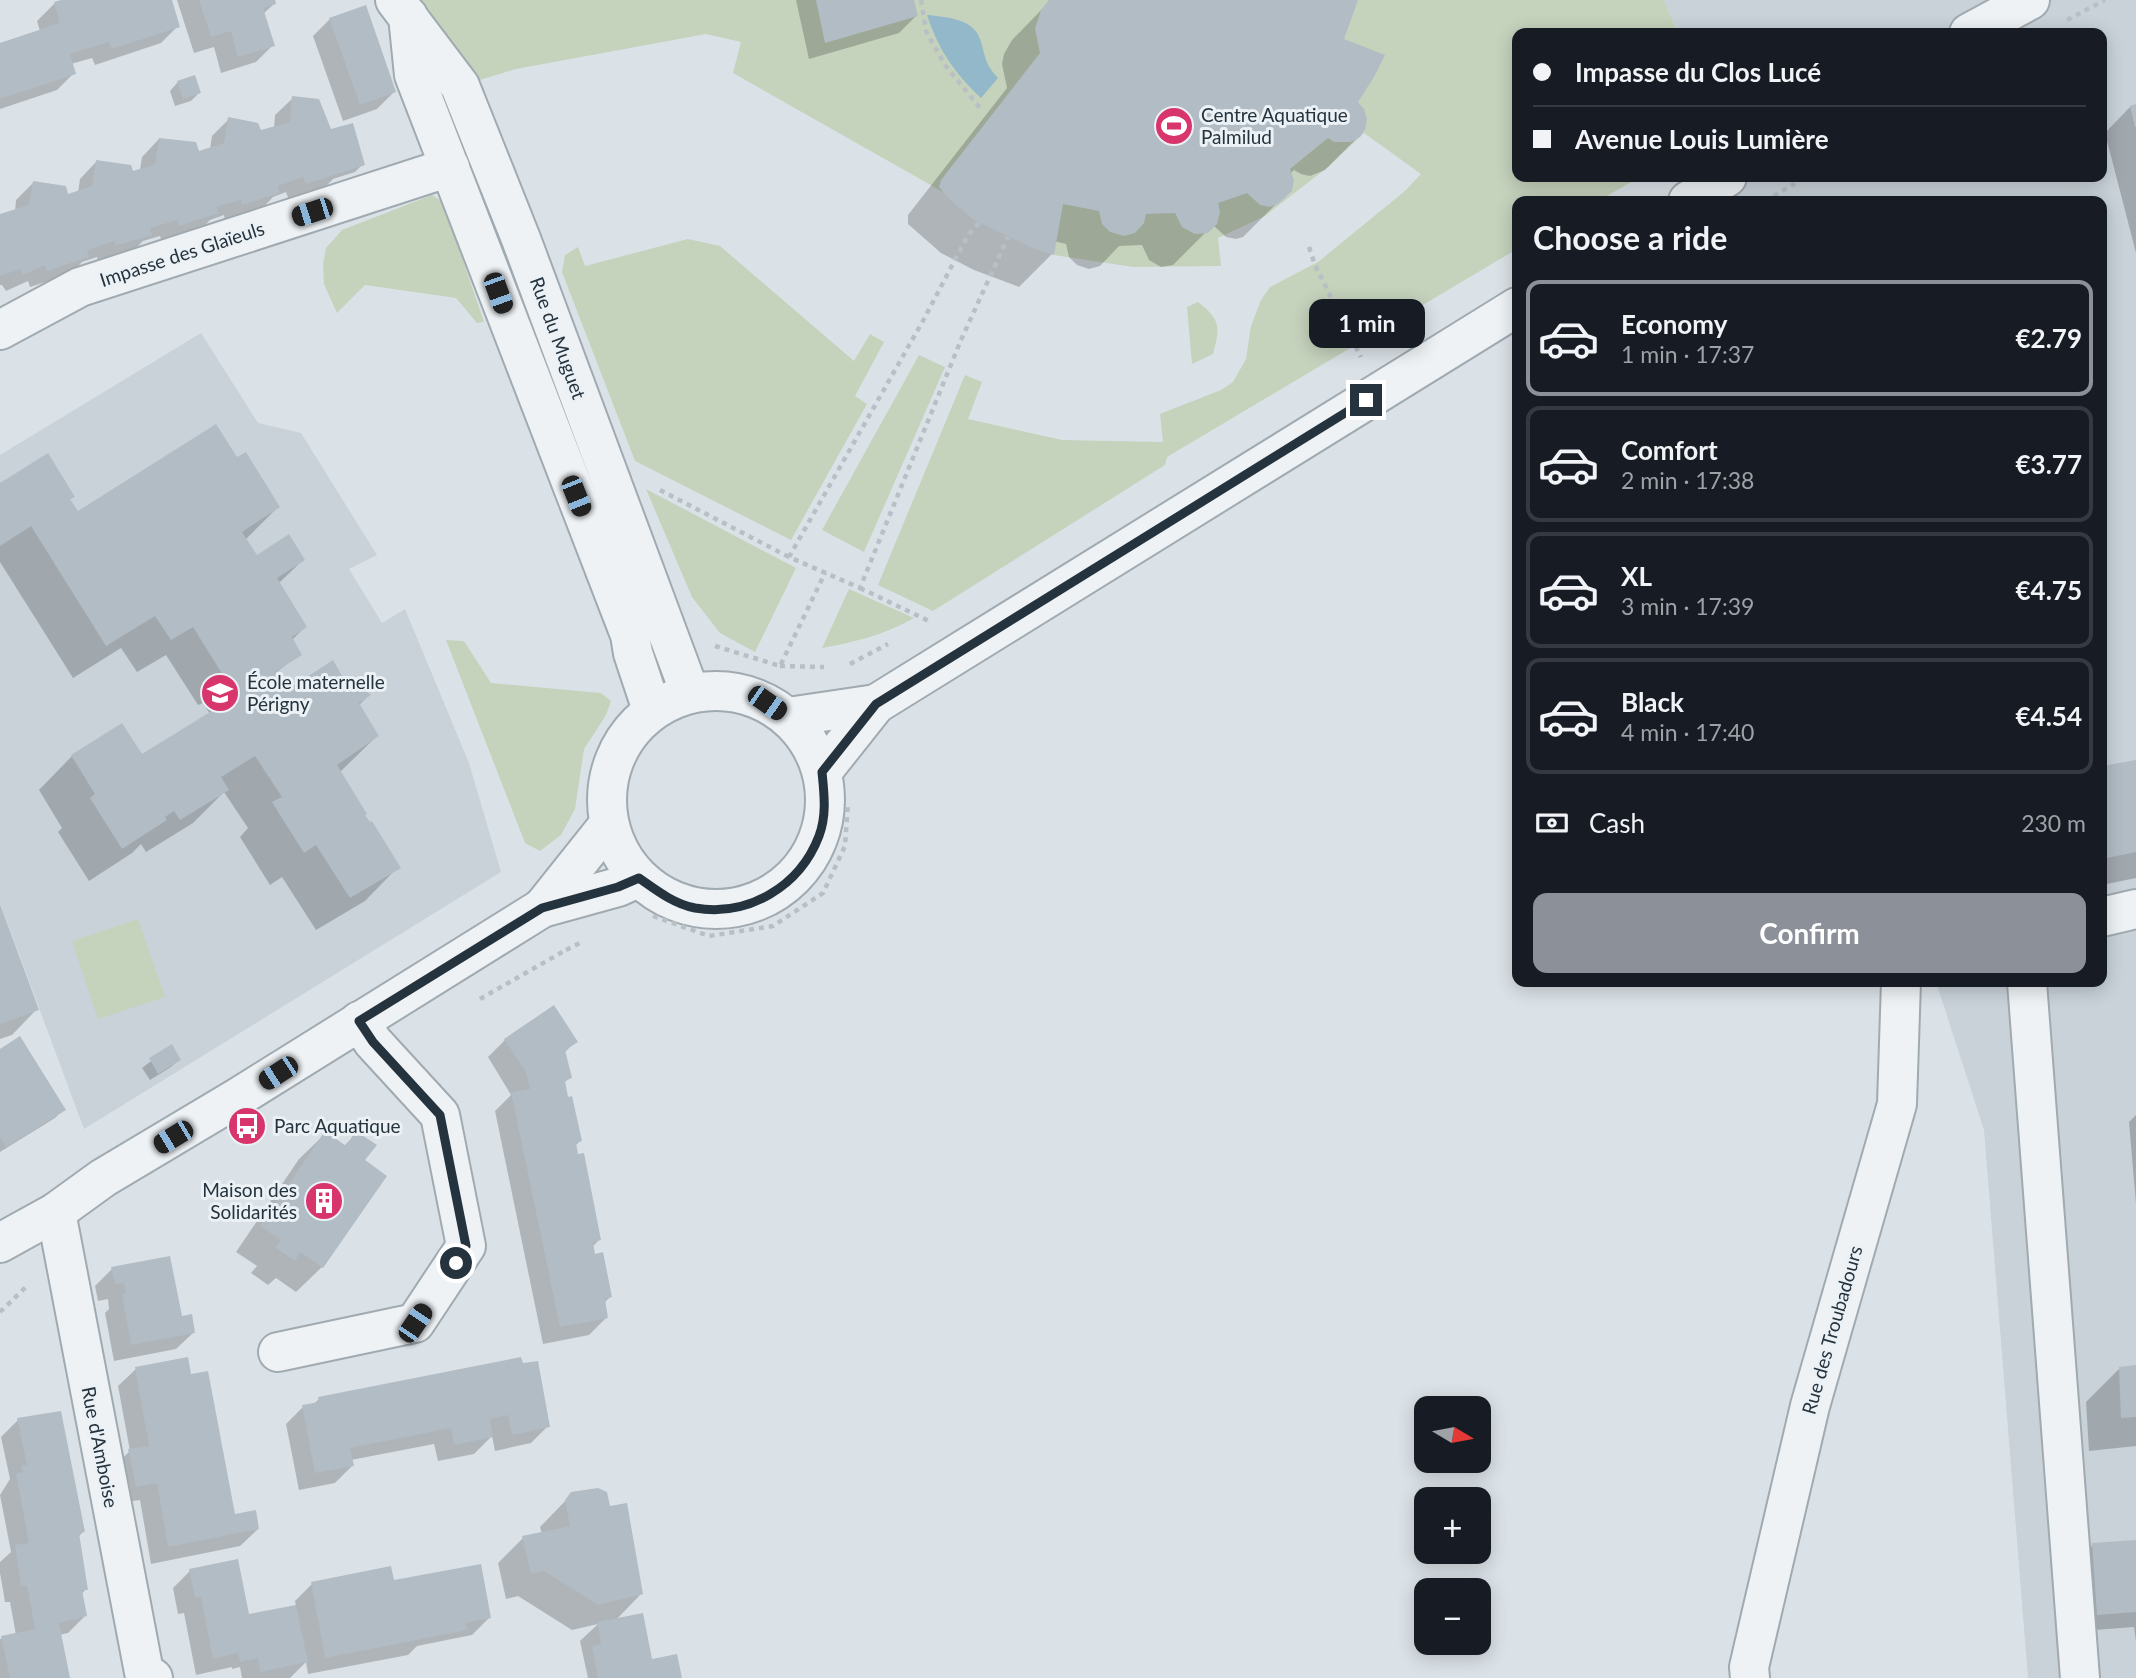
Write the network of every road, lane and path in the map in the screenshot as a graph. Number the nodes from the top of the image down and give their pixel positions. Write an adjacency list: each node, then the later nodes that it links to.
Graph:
1 (921, 0): 7 (path)
2 (2030, 0): 6 (street)
3 (2105, 0): 5 (path)
4 (401, 8): 8 (street); 25 (street, Rue du Muguet)
5 (2060, 24)
6 (1978, 28)
7 (981, 109)
8 (450, 167): 15 (street, Impasse des Glaïeuls); 31 (street)
9 (1797, 182): 10 (path)
10 (1774, 196)
11 (979, 223): 18 (path)
12 (1008, 237): 20 (path)
13 (1309, 247): 16 (path)
14 (1512, 310): 16 (street)
15 (0, 330)
16 (1379, 392): 30 (street)
17 (658, 489): 18 (path)
18 (789, 558): 19 (path)
19 (825, 573): 20 (path); 26 (path)
20 (860, 588): 22 (path)
21 (941, 616): 22 (path)
22 (931, 622): 23 (path)
23 (920, 627)
24 (898, 639): 28 (path)
25 (670, 640): 26 (path); 29 (street, Rue du Muguet)
26 (780, 666): 27 (path)
27 (830, 667)
28 (843, 668)
29 (690, 693): 31 (street); 32 (street)
30 (876, 704): 32 (street); 33 (street)
31 (652, 710): 34 (street)
32 (789, 717): 33 (street)
33 (836, 782): 35 (street); 35 (path)
34 (609, 824): 35 (street); 36 (street)
35 (640, 895): 36 (street)
36 (542, 908): 43 (street)
37 (2136, 909): 38 (street)
38 (2107, 916)
39 (587, 939): 40 (path)
40 (566, 950)
41 (1901, 987): 48 (street, Rue des Troubadours)
42 (2027, 987): 49 (street)
43 (359, 1021): 44 (street); 46 (street)
44 (56, 1212): 45 (street); 47 (street, Rue d'Amboise)
45 (0, 1243)
46 (278, 1352)
47 (146, 1676)
48 (1749, 1678)
49 (2080, 1678)

